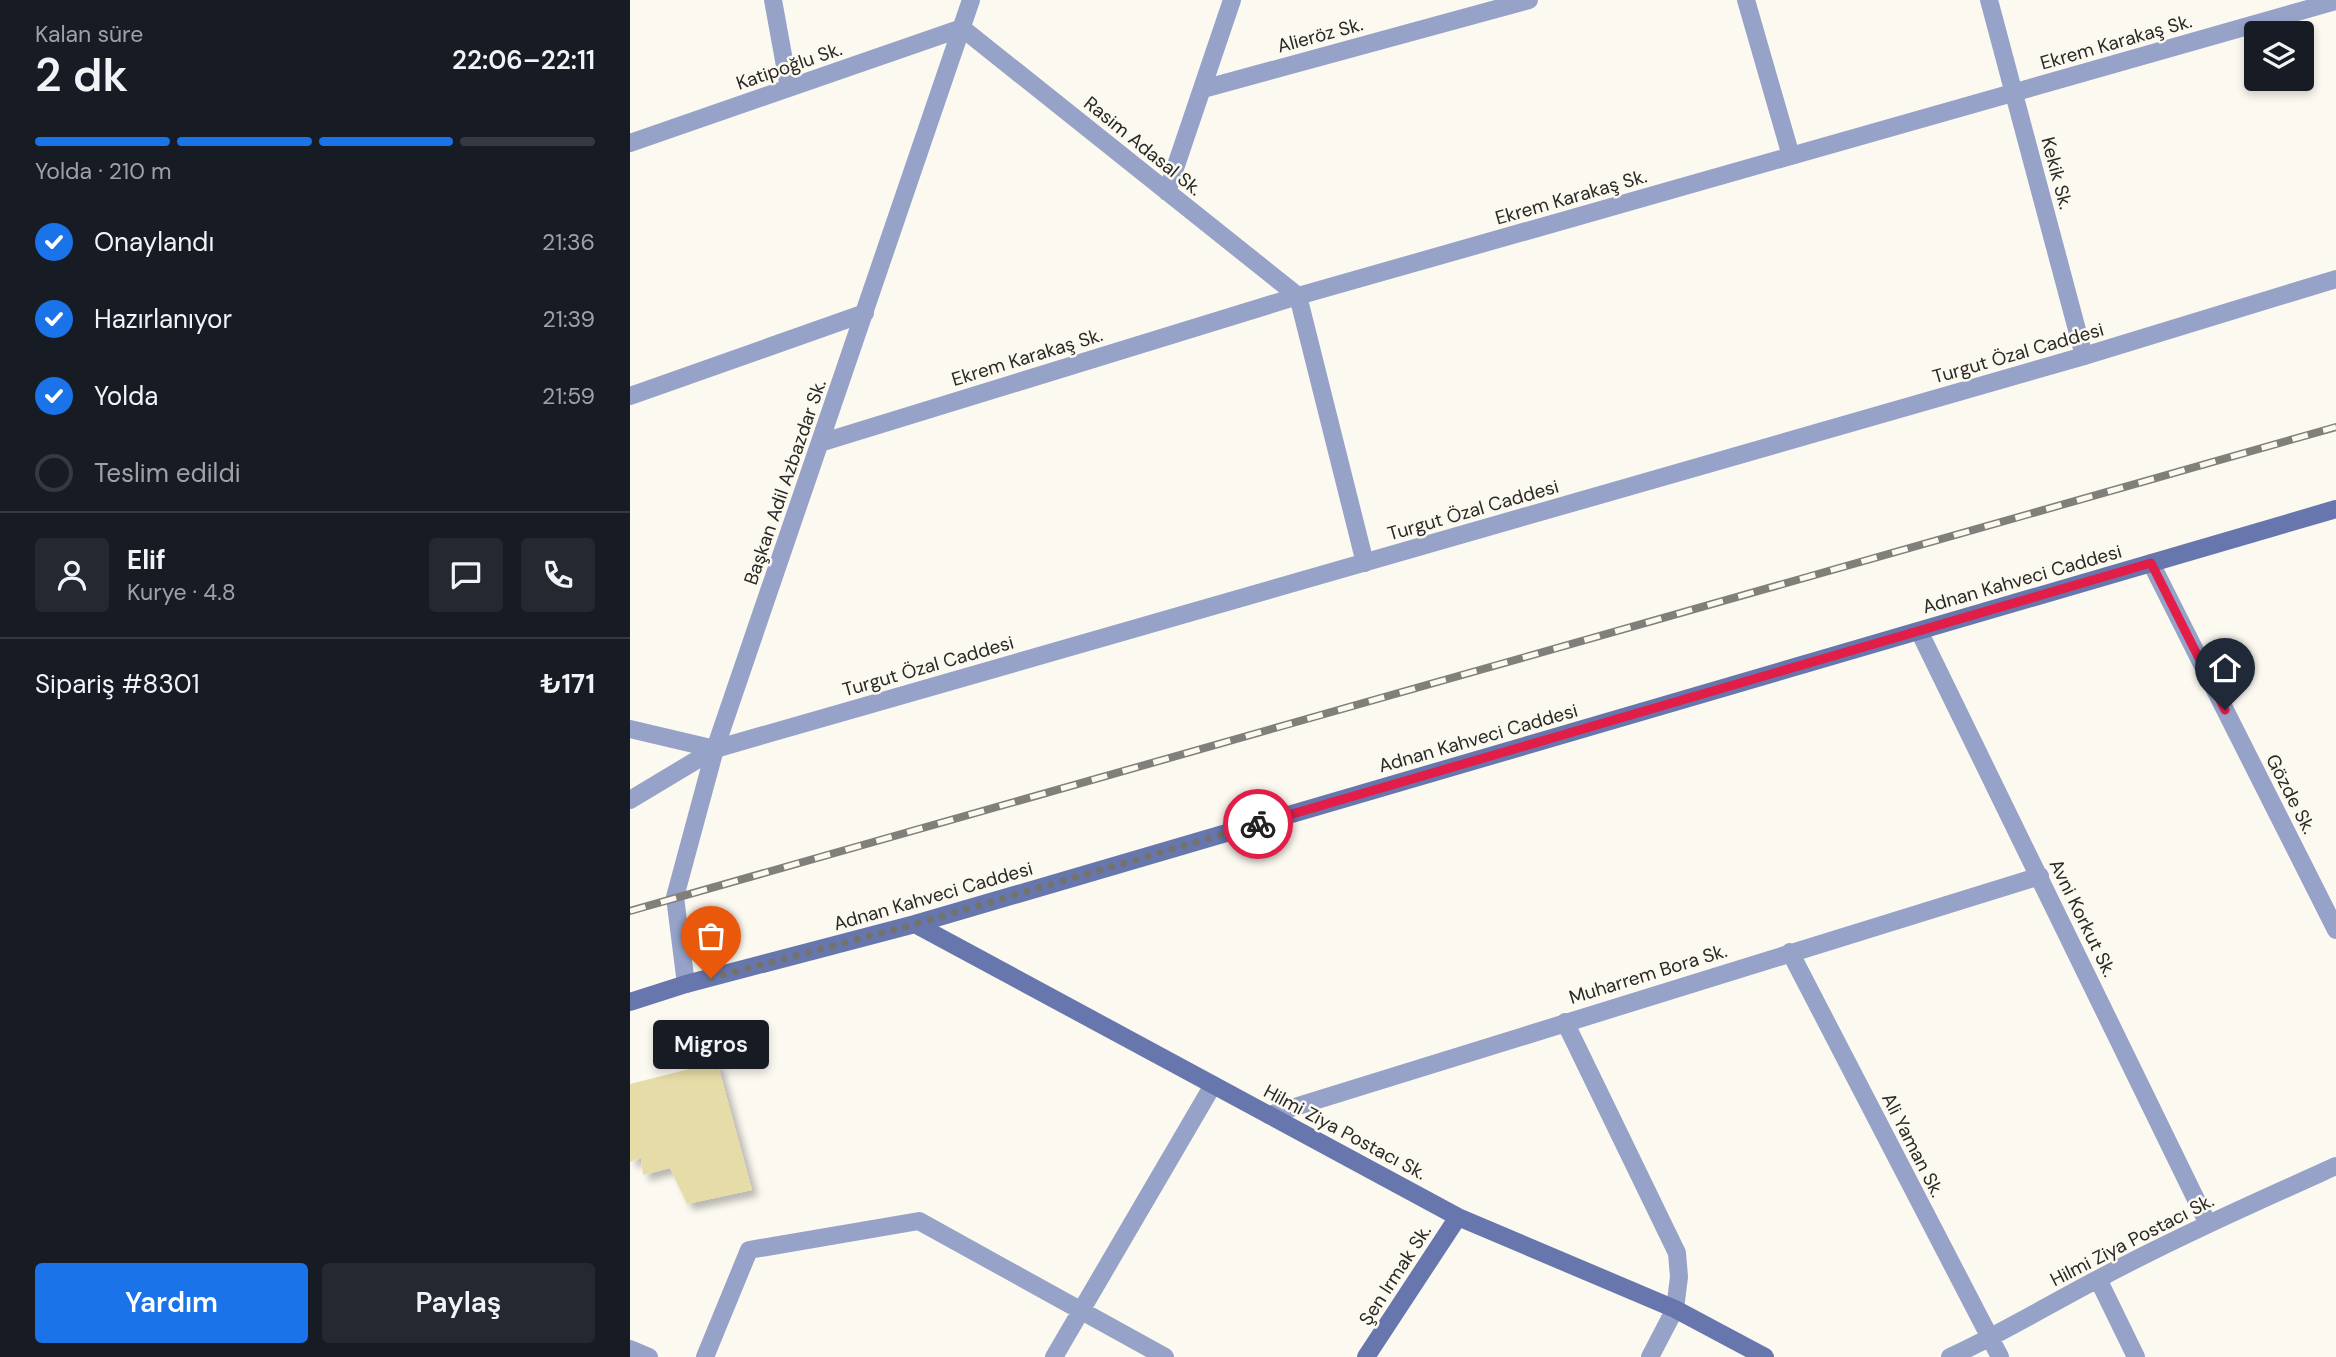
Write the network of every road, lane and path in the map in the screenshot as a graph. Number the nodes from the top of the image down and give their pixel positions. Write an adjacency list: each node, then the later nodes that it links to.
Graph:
1 (773, 0): 9 (street)
2 (971, 0): 8 (street, Başkan Adil Azbazdar Sk.)
3 (1232, 0): 10 (street)
4 (1529, 0): 10 (street, Alieröz Sk.)
5 (1746, 0): 13 (street)
6 (1989, 0): 11 (street, Kekik Sk.)
7 (2336, 1): 11 (street, Ekrem Karakaş Sk.)
8 (962, 29): 9 (street, Katipoğlu Sk.); 14 (street, Rasim Adasal Sk.); 17 (street, Başkan Adil Azbazdar Sk.)
9 (789, 88): 12 (street, Katipoğlu Sk.)
10 (1203, 89): 14 (street)
11 (2015, 93): 13 (street, Ekrem Karakaş Sk.); 18 (street, Kekik Sk.)
12 (630, 143)
13 (1791, 156): 16 (street, Ekrem Karakaş Sk.)
14 (1167, 192): 16 (street, Rasim Adasal Sk.)
15 (2336, 279): 18 (street, Turgut Özal Caddesi)
16 (1298, 296): 20 (street, Ekrem Karakaş Sk.); 22 (street)
17 (864, 313): 19 (street); 20 (street, Başkan Adil Azbazdar Sk.)
18 (2084, 356): 22 (street, Turgut Özal Caddesi)
19 (630, 396)
20 (820, 443): 26 (street, Başkan Adil Azbazdar Sk.)
21 (2336, 509): 23 (main road, Adnan Kahveci Caddesi)
22 (1365, 562): 26 (street, Turgut Özal Caddesi)
23 (2151, 563): 24 (main road, Adnan Kahveci Caddesi); 30 (street, Gözde Sk.)
24 (1919, 631): 28 (street, Avni Korkut Sk.); 29 (main road, Adnan Kahveci Caddesi)
25 (630, 729): 26 (street)
26 (715, 749): 27 (street, Turgut Özal Caddesi); 32 (street, Başkan Adil Azbazdar Sk.)
27 (630, 800)
28 (2040, 876): 31 (street, Muharrem Bora Sk.); 39 (street, Avni Korkut Sk.)
29 (915, 924): 32 (main road, Adnan Kahveci Caddesi); 35 (main road, Hilmi Ziya Postacı Sk.)
30 (2336, 930)
31 (1790, 952): 34 (street, Muharrem Bora Sk.); 43 (street, Ali Yaman Sk.)
32 (686, 984): 33 (main road, Adnan Kahveci Caddesi)
33 (630, 1002)
34 (1565, 1022): 36 (street, Muharrem Bora Sk.); 41 (street)
35 (1213, 1084): 36 (main road, Hilmi Ziya Postacı Sk.); 42 (street)
36 (1269, 1115): 38 (main road, Hilmi Ziya Postacı Sk.)
37 (2336, 1166): 39 (street, Hilmi Ziya Postacı Sk.)
38 (1458, 1217): 41 (main road, Hilmi Ziya Postacı Sk.); 49 (main road, Şen Irmak Sk.)
39 (2208, 1224): 40 (street, Hilmi Ziya Postacı Sk.)
40 (2098, 1279): 43 (street, Hilmi Ziya Postacı Sk.); 54 (street)
41 (1675, 1309): 50 (street); 51 (main road, Hilmi Ziya Postacı Sk.)
42 (1082, 1311): 46 (street); 47 (street); 48 (street)
43 (1989, 1339): 52 (street, Hilmi Ziya Postacı Sk.); 53 (street, Ali Yaman Sk.)
44 (630, 1349): 45 (street)
45 (649, 1357)
46 (705, 1357)
47 (1054, 1357)
48 (1165, 1357)
49 (1366, 1357)
50 (1650, 1357)
51 (1765, 1357)
52 (1950, 1357)
53 (2000, 1357)
54 (2136, 1357)

